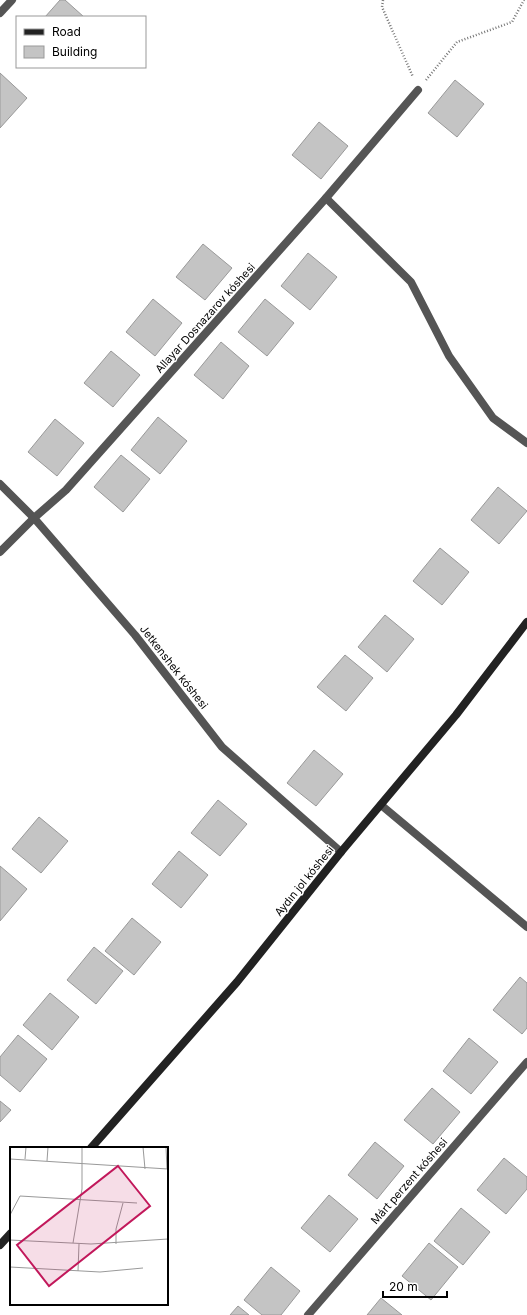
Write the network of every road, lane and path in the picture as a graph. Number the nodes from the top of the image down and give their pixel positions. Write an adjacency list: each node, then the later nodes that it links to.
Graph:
1 (12, 0): 4 (street)
2 (383, 0): 5 (path)
3 (524, 0): 5 (path)
4 (0, 13)
5 (418, 90): 6 (street, Allayar Dosnazarov kóshesi)
6 (326, 198): 7 (street); 9 (street, Allayar Dosnazarov kóshesi)
7 (527, 443)
8 (0, 484): 9 (street, Jetkenshek kóshesi)
9 (34, 518): 10 (street, Allayar Dosnazarov kóshesi); 13 (street, Jetkenshek kóshesi)
10 (0, 552)
11 (527, 622): 12 (street, Aydın jol kóshesi)
12 (381, 805): 13 (street, Aydın jol kóshesi); 14 (street)
13 (341, 852): 16 (street, Aydın jol kóshesi)
14 (527, 927)
15 (527, 1062): 19 (street, Márt perzent kóshesi)
16 (92, 1147)
17 (10, 1234): 18 (street)
18 (0, 1245)
19 (308, 1315)

